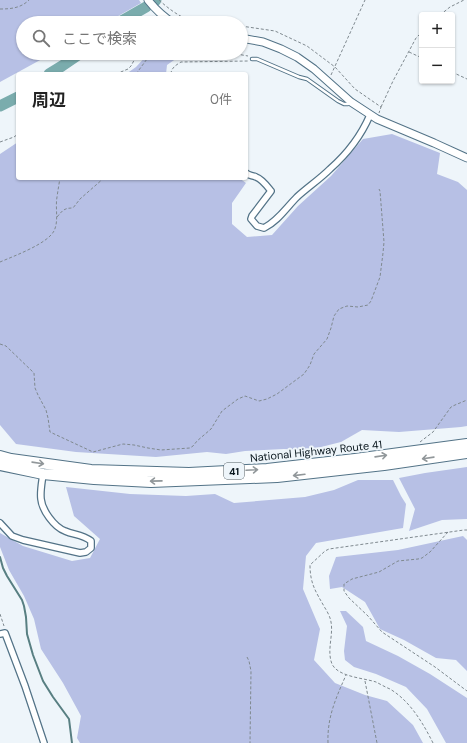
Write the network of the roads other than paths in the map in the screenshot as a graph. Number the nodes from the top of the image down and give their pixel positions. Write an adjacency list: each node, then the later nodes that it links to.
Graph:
1 (148, 0): 2 (street)
2 (163, 16)
3 (248, 39): 5 (street)
4 (252, 59): 5 (lane)
5 (351, 102): 6 (street)
6 (373, 117): 7 (street); 8 (street)
7 (467, 158)
8 (248, 175)
9 (467, 444): 11 (highway, National Highway Route 41 / 41, one-way to 9)
10 (467, 453): 13 (highway, National Highway Route 41 / 41, one-way to 13)
11 (0, 456)
12 (0, 465): 13 (highway, National Highway Route 41 / 41)
13 (43, 474): 14 (street)
14 (0, 523)
15 (3, 634): 16 (street)
16 (44, 743)

